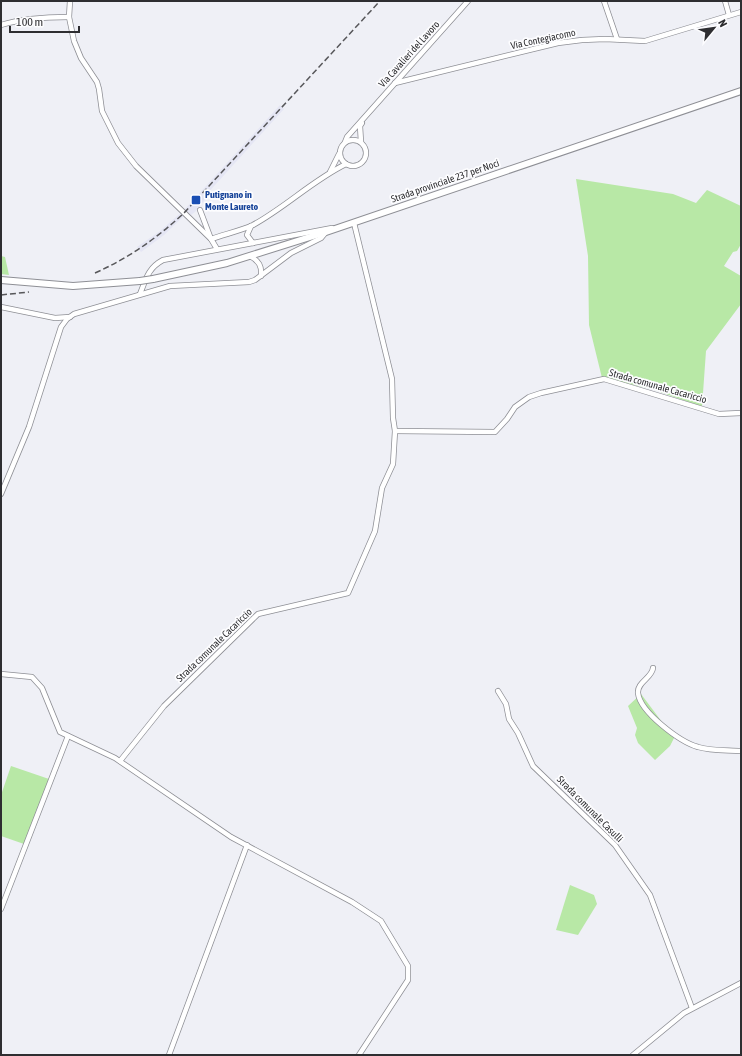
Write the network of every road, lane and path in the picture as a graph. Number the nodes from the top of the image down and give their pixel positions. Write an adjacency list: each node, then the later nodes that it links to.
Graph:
1 (70, 1): 7 (street)
2 (468, 1): 10 (street, Via Cavalieri del Lavoro)
3 (604, 1): 9 (street)
4 (725, 1): 6 (street)
5 (741, 12): 6 (street, Via Contegiacomo)
6 (729, 15): 9 (street, Via Contegiacomo)
7 (69, 18): 8 (street); 23 (street)
8 (1, 25)
9 (617, 40): 10 (street, Via Contegiacomo)
10 (395, 83): 12 (street, Via Cavalieri del Lavoro)
11 (741, 91): 19 (main road, Strada provinciale 237 per Noci)
12 (363, 120): 13 (street, Via Cavalieri del Lavoro); 14 (street)
13 (345, 142): 14 (street); 15 (street, Via Cavalieri del Lavoro)
14 (361, 142): 16 (street)
15 (339, 154): 16 (street); 17 (street, Via Cavalieri del Lavoro)
16 (346, 164): 17 (street)
17 (330, 172): 20 (street)
18 (200, 210): 23 (street)
19 (354, 223): 21 (main road, Strada provinciale 237 per Noci); 33 (street, Strada comunale Cacariccio)
20 (252, 225): 23 (street); 24 (street)
21 (339, 228): 22 (main road, Strada provinciale 237 per Noci); 24 (street)
22 (326, 232): 26 (main road, Strada provinciale 237 per Noci); 27 (street)
23 (212, 239): 25 (street)
24 (253, 243): 25 (street)
25 (217, 249): 29 (street)
26 (250, 256): 27 (street); 28 (main road, Strada provinciale 237 per Noci, bridge)
27 (261, 276): 29 (street)
28 (1, 280)
29 (140, 294): 31 (street)
30 (1, 307): 31 (street)
31 (70, 317): 34 (street)
32 (741, 413): 33 (street, Strada comunale Cacariccio)
33 (395, 431): 40 (street, Strada comunale Cacariccio)
34 (1, 494)
35 (653, 668): 39 (street)
36 (1, 674): 38 (street)
37 (498, 692): 44 (street, Strada comunale Casulli)
38 (68, 736): 40 (street); 42 (street)
39 (741, 751)
40 (120, 761): 41 (street)
41 (248, 846): 45 (street); 46 (street)
42 (1, 908)
43 (741, 984): 44 (street)
44 (692, 1008): 47 (street)
45 (169, 1055)
46 (359, 1055)
47 (633, 1055)

